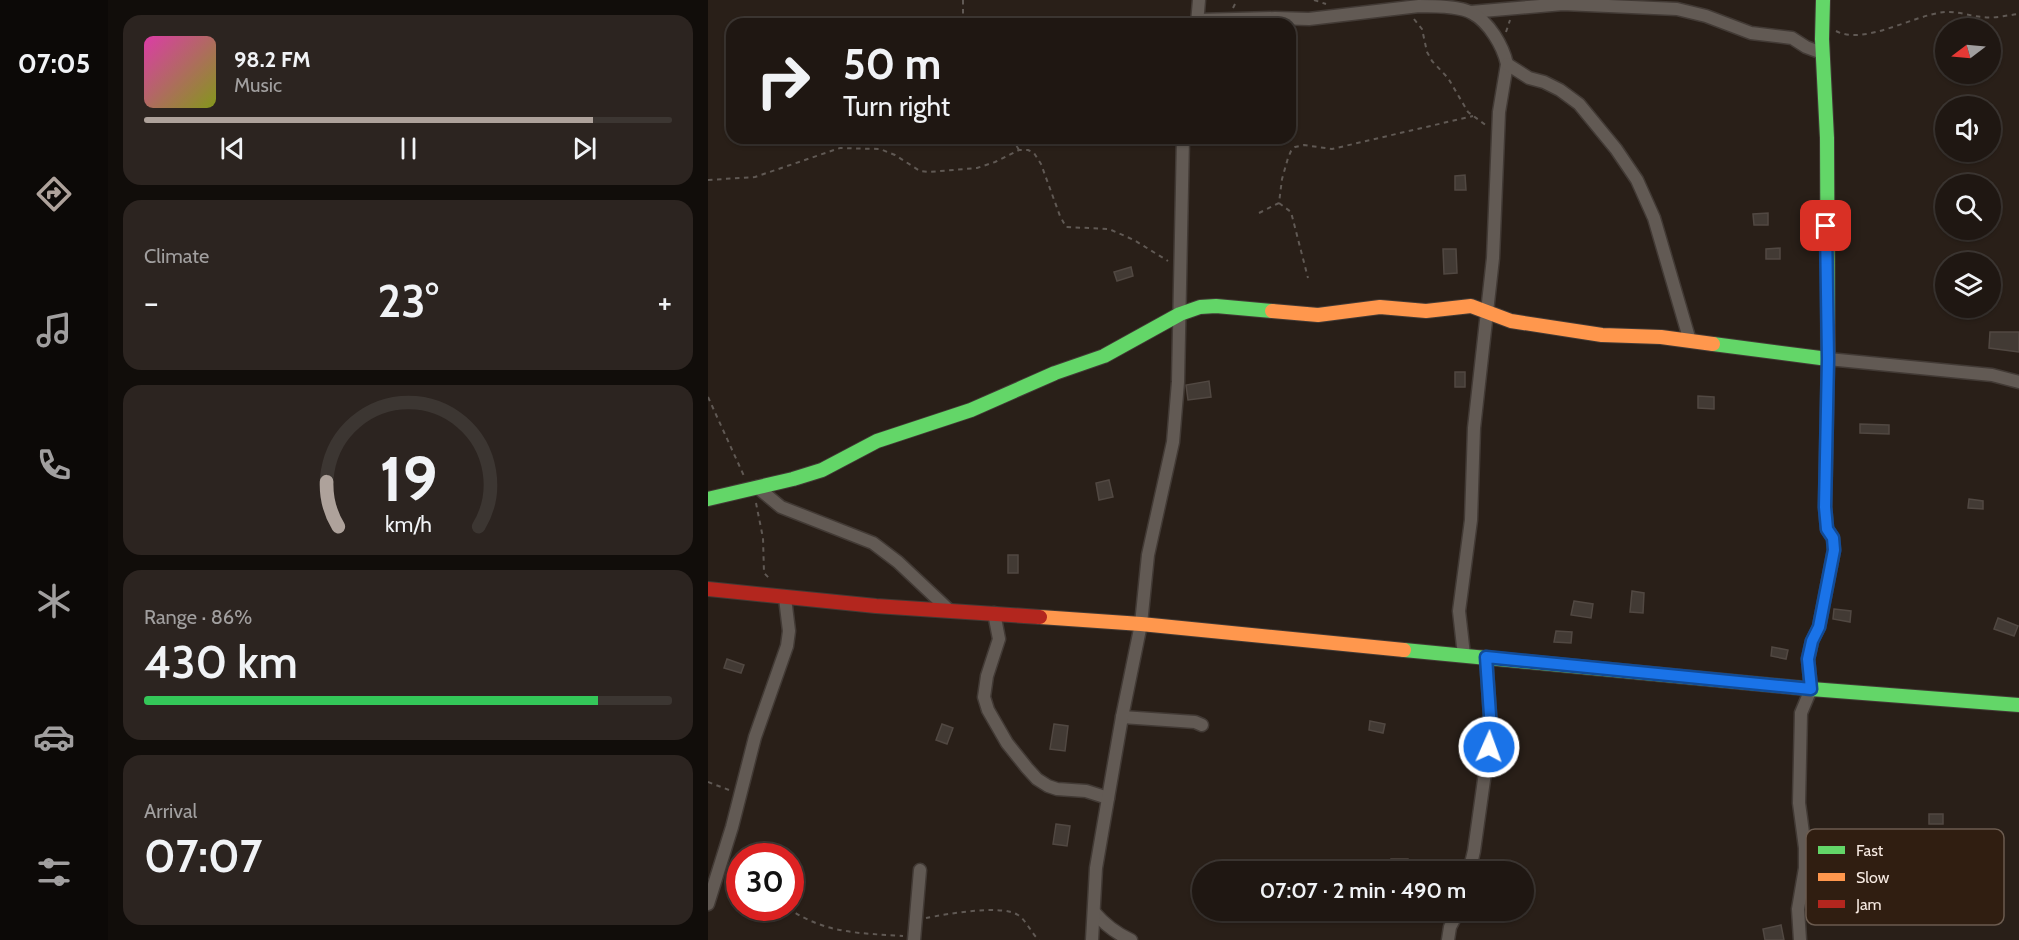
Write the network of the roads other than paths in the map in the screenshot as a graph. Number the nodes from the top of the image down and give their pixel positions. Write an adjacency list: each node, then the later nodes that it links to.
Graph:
1 (1199, 0): 4 (street)
2 (1823, 0): 6 (street)
3 (1471, 12): 5 (street); 6 (street); 7 (street)
4 (1197, 18)
5 (1296, 19)
6 (1822, 53): 12 (street)
7 (1506, 58): 9 (street); 11 (street)
8 (1183, 144): 10 (street)
9 (1488, 311): 10 (street); 11 (street); 21 (street)
10 (1180, 314): 14 (street); 20 (street)
11 (1690, 341): 12 (street)
12 (1828, 359): 13 (street); 23 (street)
13 (2019, 382)
14 (754, 488): 15 (street); 18 (street)
15 (708, 499)
16 (708, 589): 17 (street)
17 (781, 597): 18 (street); 30 (street)
18 (949, 610): 19 (street)
19 (994, 613): 20 (street); 27 (street)
20 (1142, 624): 21 (street); 25 (street)
21 (1464, 655): 22 (street)
22 (1486, 657): 23 (street); 28 (street)
23 (1811, 689): 24 (street); 37 (street)
24 (2019, 705)
25 (1122, 717): 26 (street); 27 (street)
26 (1202, 725)
27 (1108, 798): 31 (street)
28 (1472, 861)
29 (920, 870): 33 (street)
30 (708, 904)
31 (1094, 912): 34 (street); 35 (street)
32 (1453, 921): 36 (street)
33 (915, 939)
34 (1092, 940)
35 (1131, 940)
36 (1448, 940)
37 (1800, 940)

